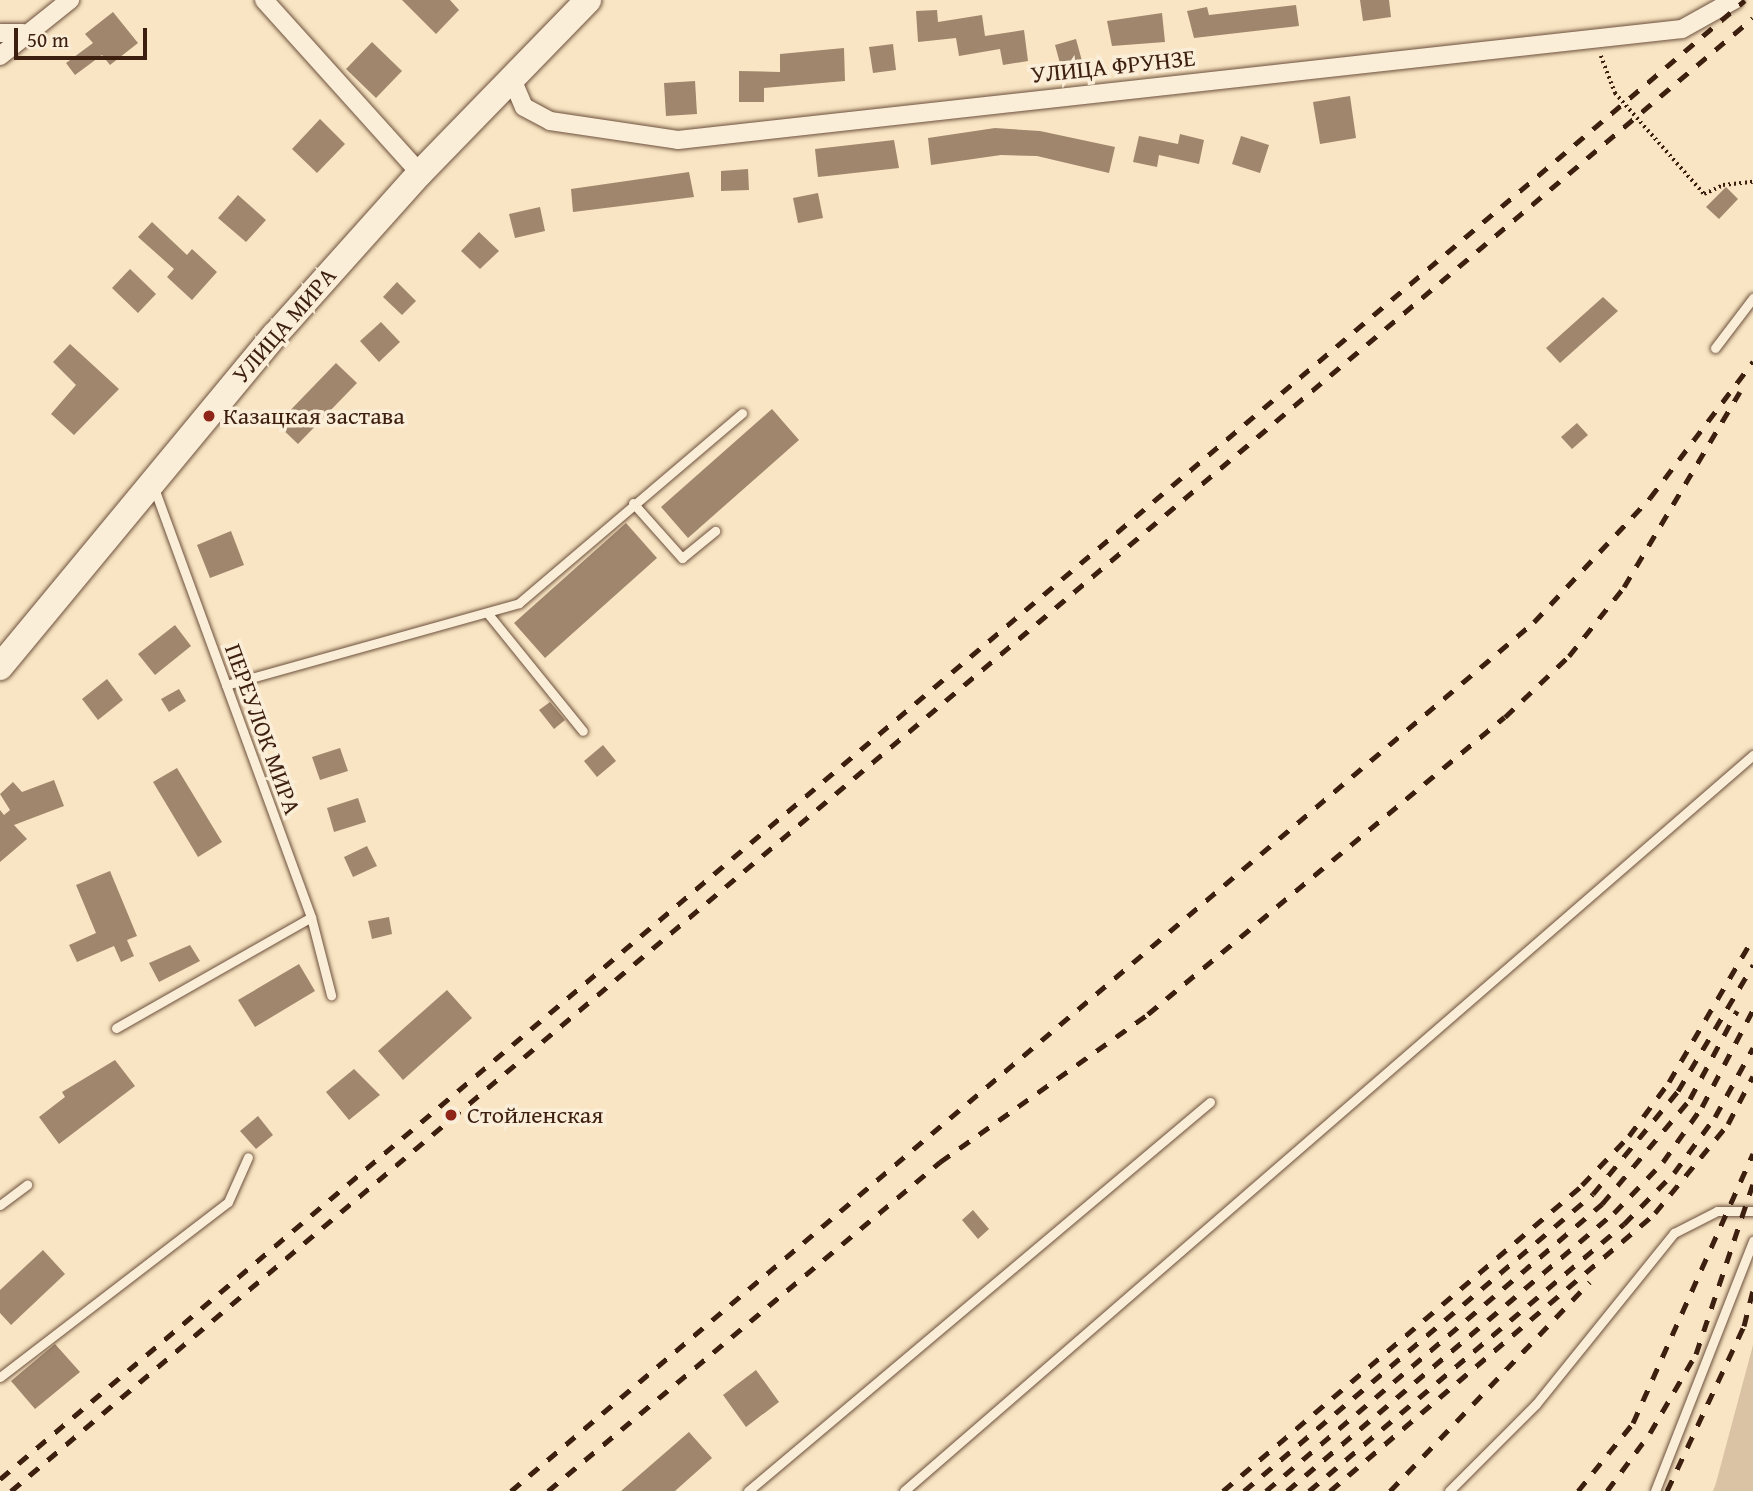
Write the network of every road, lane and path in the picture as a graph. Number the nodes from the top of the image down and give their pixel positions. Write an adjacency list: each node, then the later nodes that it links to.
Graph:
1 (70, 0): 6 (street)
2 (264, 0): 10 (street)
3 (587, 0): 9 (main road, УЛИЦА МИРА)
4 (1734, 0): 7 (street, УЛИЦА ФРУНЗЕ)
5 (0, 33): 6 (street)
6 (23, 33): 8 (street)
7 (1595, 37): 9 (street, УЛИЦА ФРУНЗЕ); 11 (path)
8 (0, 56)
9 (512, 79): 10 (main road, УЛИЦА МИРА)
10 (420, 173): 15 (main road, УЛИЦА МИРА)
11 (1753, 182)
12 (1753, 298): 13 (lane)
13 (1715, 348)
14 (742, 413): 16 (lane)
15 (151, 480): 19 (main road, УЛИЦА МИРА); 20 (lane, ПЕРЕУЛОК МИРА)
16 (633, 503): 17 (lane); 18 (lane)
17 (715, 531)
18 (489, 615): 20 (lane); 21 (lane)
19 (0, 667)
20 (226, 685): 23 (lane, ПЕРЕУЛОК МИРА)
21 (583, 731)
22 (1753, 755): 34 (lane)
23 (311, 917): 24 (lane, ПЕРЕУЛОК МИРА); 25 (lane)
24 (331, 995)
25 (116, 1028)
26 (1210, 1102): 33 (lane)
27 (248, 1157): 32 (lane)
28 (27, 1185): 29 (lane)
29 (0, 1205)
30 (1753, 1211): 35 (lane)
31 (1753, 1241): 36 (lane)
32 (0, 1377)
33 (748, 1491)
34 (905, 1491)
35 (1449, 1491)
36 (1655, 1491)

